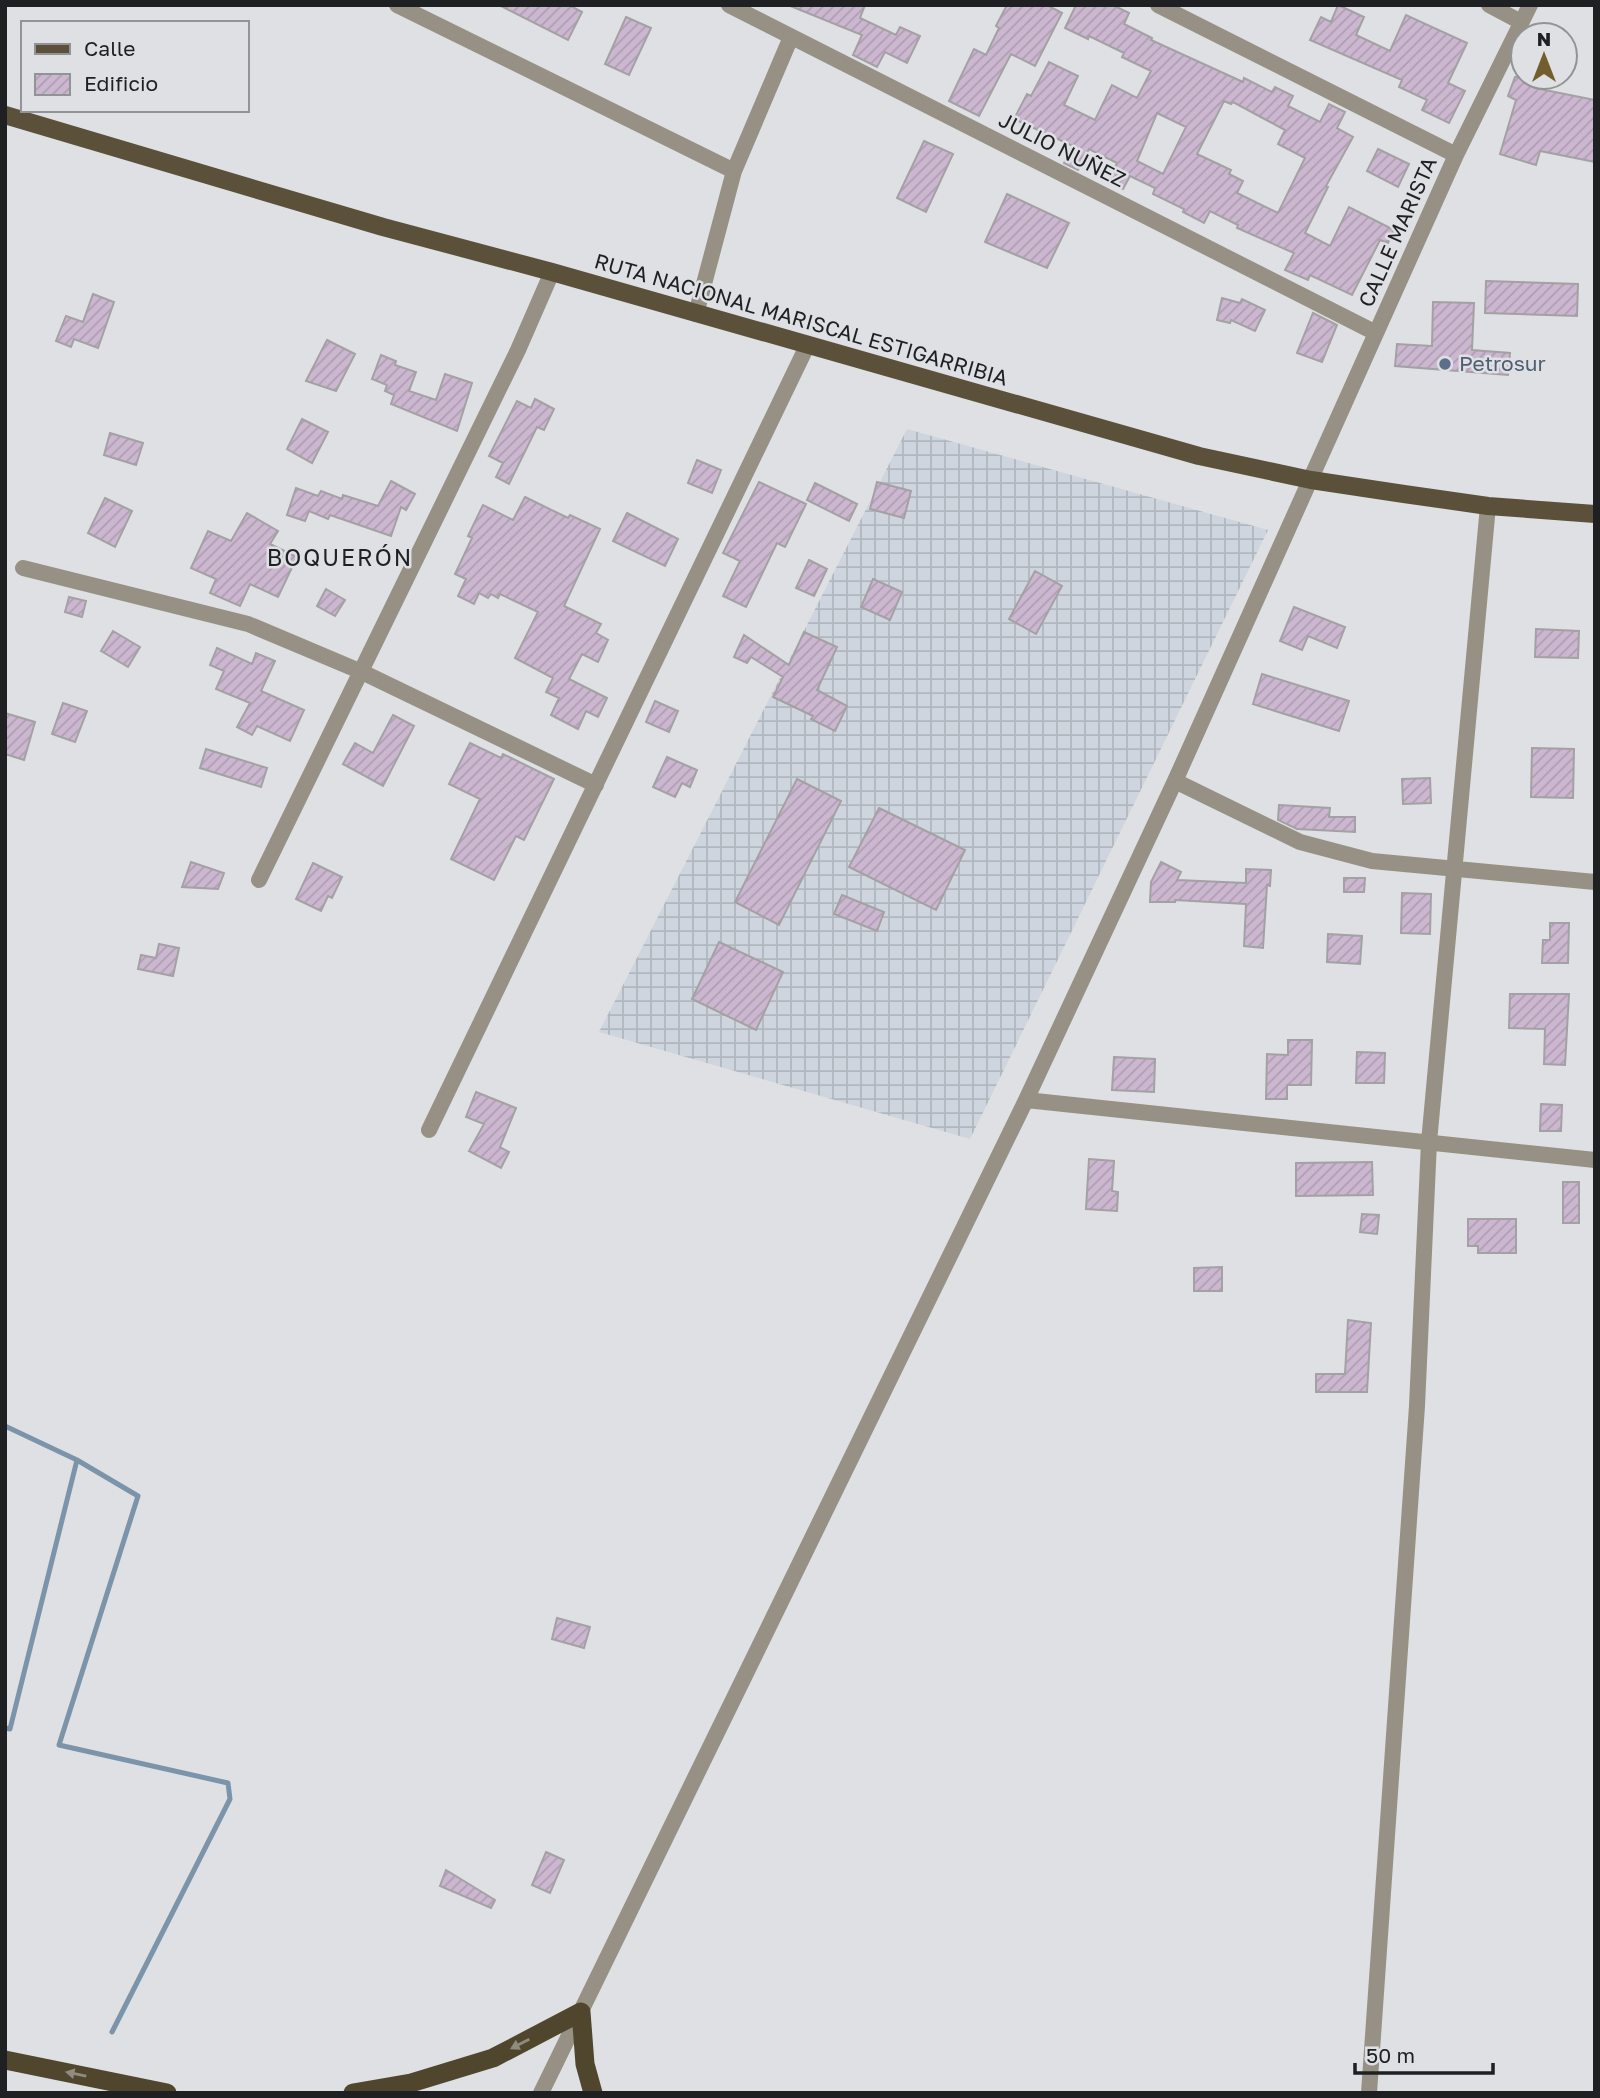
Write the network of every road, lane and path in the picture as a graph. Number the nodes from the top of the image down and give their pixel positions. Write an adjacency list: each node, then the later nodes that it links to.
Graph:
1 (397, 5): 6 (street)
2 (729, 5): 9 (street, JULIO NUÑEZ)
3 (1158, 5): 12 (street)
4 (1489, 5): 7 (street)
5 (1530, 5): 8 (street, CALLE MARISTA)
6 (425, 12): 13 (street)
7 (1519, 21)
8 (1522, 21)
9 (791, 37): 13 (street); 16 (street, JULIO NUÑEZ)
10 (1509, 47): 12 (street, CALLE MARISTA)
11 (5, 115): 14 (main road, RUTA NACIONAL MARISCAL ESTIGARRIBIA)
12 (1457, 155): 16 (street, CALLE MARISTA)
13 (734, 171): 15 (street)
14 (552, 272): 15 (main road, RUTA NACIONAL MARISCAL ESTIGARRIBIA); 22 (street)
15 (696, 314): 17 (main road, RUTA NACIONAL MARISCAL ESTIGARRIBIA)
16 (1376, 333): 18 (street, CALLE MARISTA)
17 (807, 346): 18 (main road, RUTA NACIONAL MARISCAL ESTIGARRIBIA); 24 (street)
18 (1311, 480): 19 (main road, RUTA NACIONAL MARISCAL ESTIGARRIBIA); 23 (street, CALLE MARISTA)
19 (1488, 506): 20 (main road, RUTA NACIONAL MARISCAL ESTIGARRIBIA); 25 (street)
20 (1595, 514)
21 (23, 568): 22 (street)
22 (362, 672): 24 (street); 26 (street)
23 (1175, 781): 25 (street); 28 (street, CALLE MARISTA)
24 (596, 785): 29 (street)
25 (1453, 869): 27 (street); 30 (street)
26 (259, 880)
27 (1595, 882)
28 (1026, 1101): 30 (street); 32 (street, CALLE MARISTA)
29 (429, 1130)
30 (1429, 1143): 31 (street); 38 (street)
31 (1595, 1160)
32 (581, 2012): 35 (highway, one-way to 35); 36 (street, CALLE MARISTA); 37 (highway)
33 (5, 2060): 34 (highway, one-way to 33)
34 (167, 2093)
35 (353, 2093)
36 (541, 2093)
37 (593, 2093)
38 (1368, 2093)

